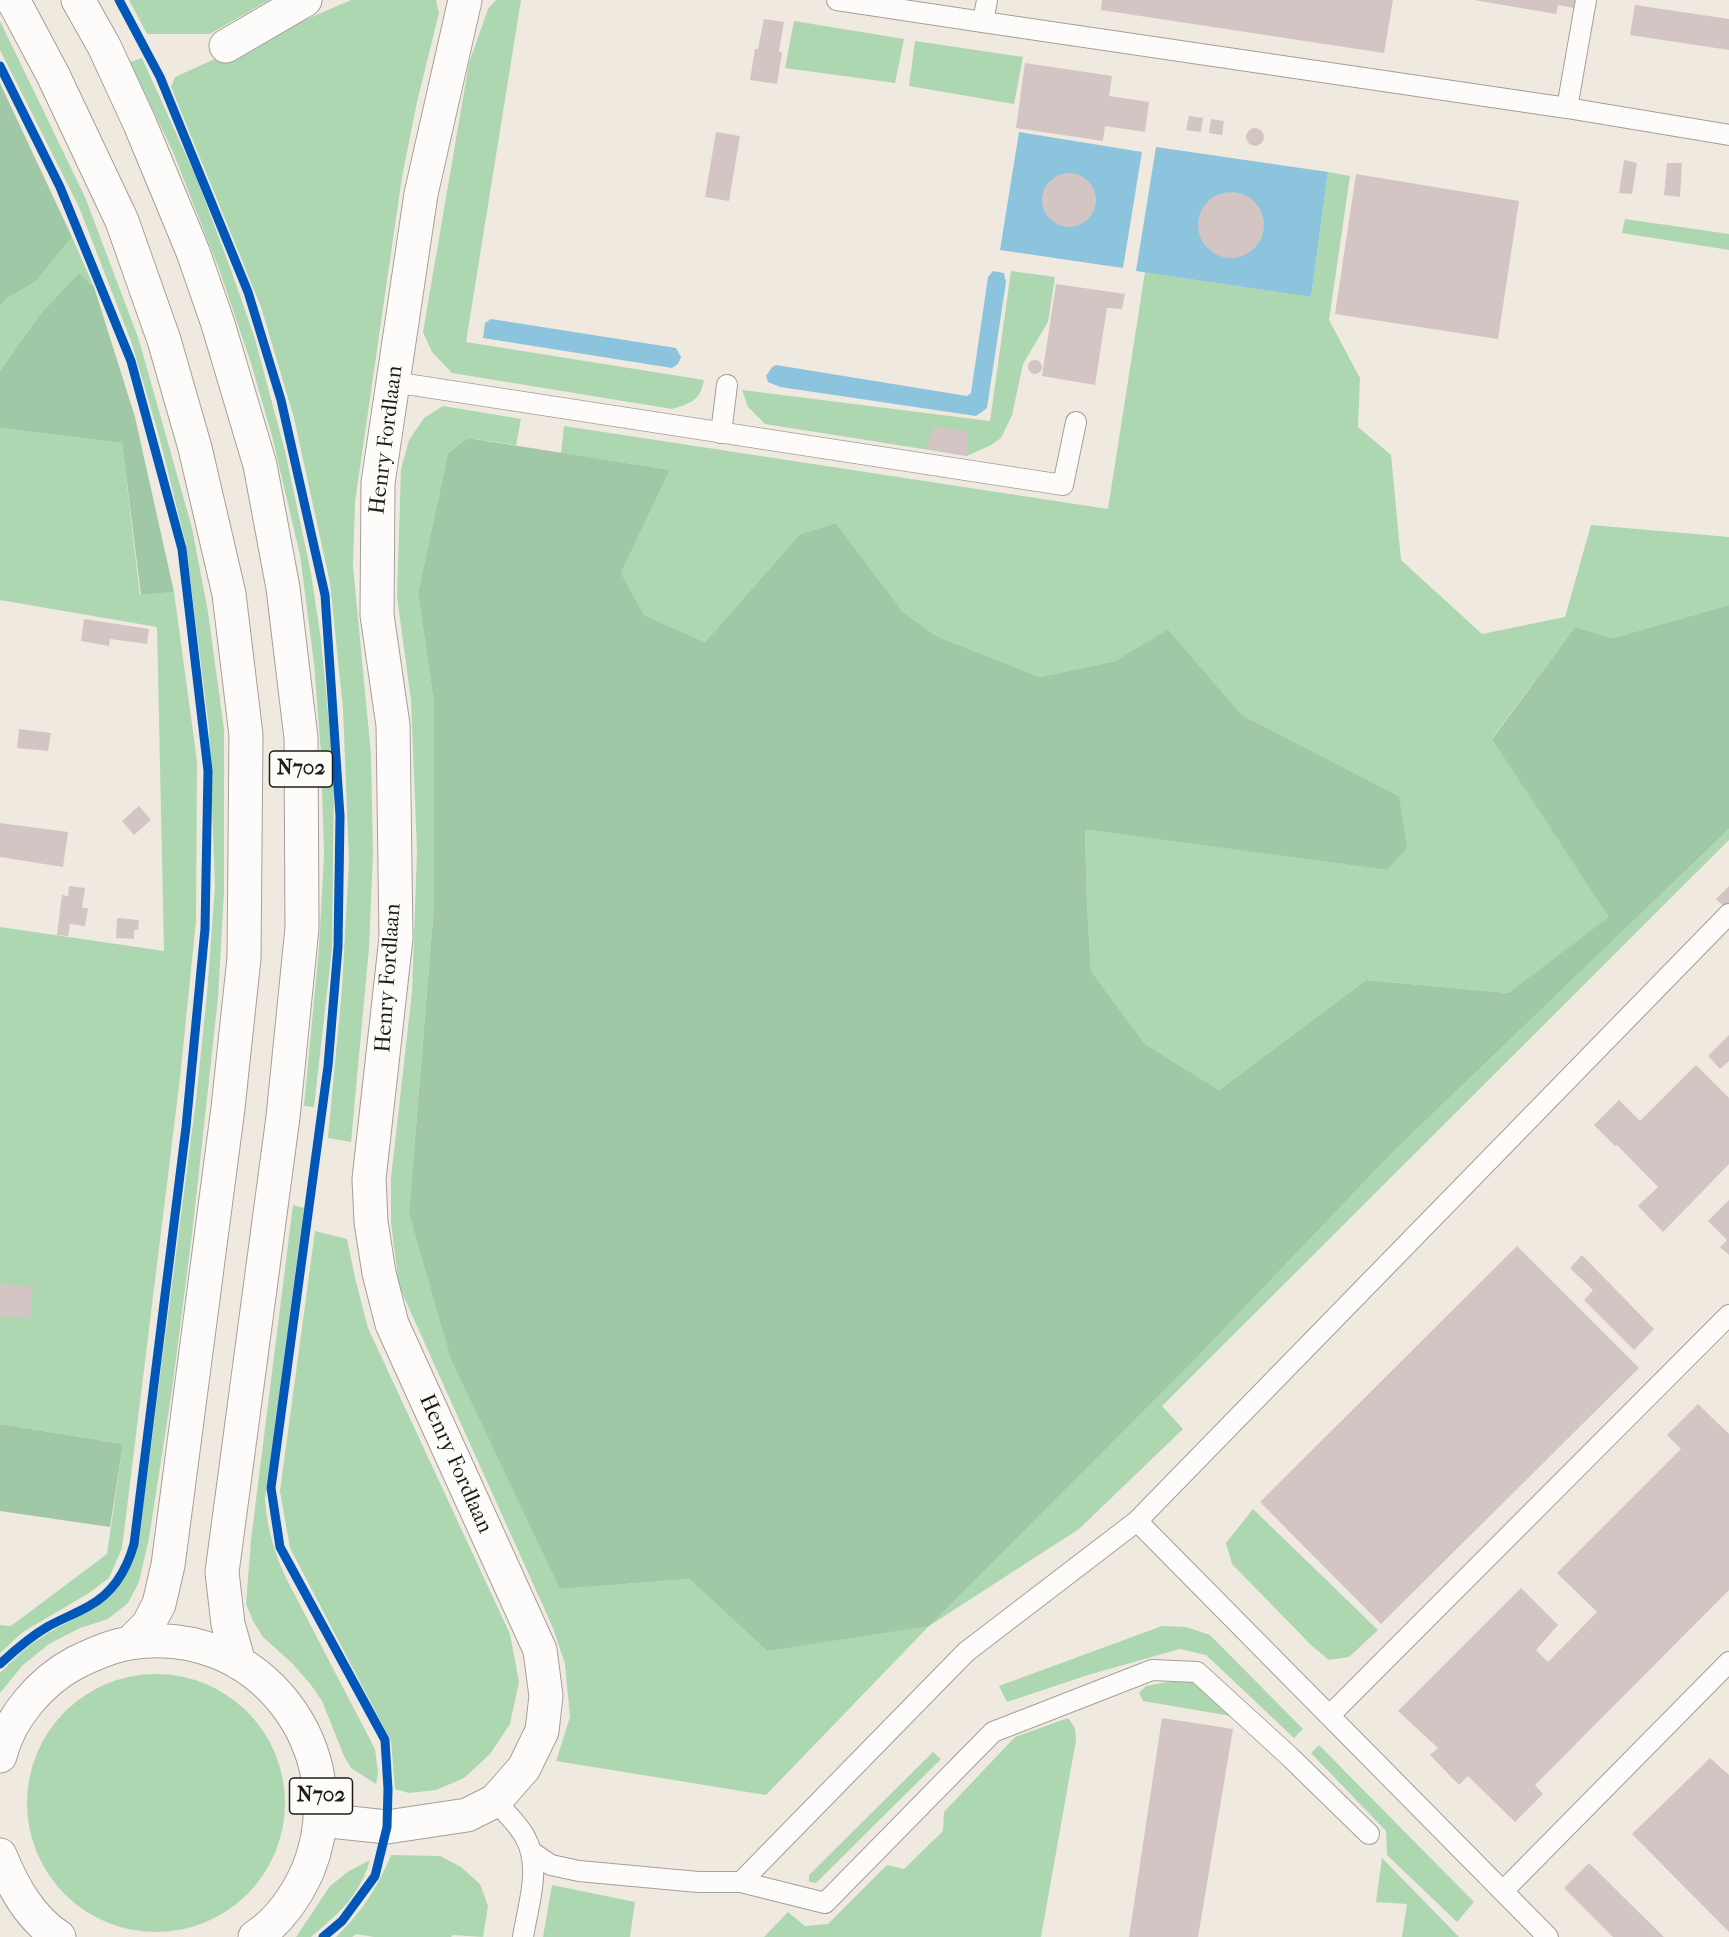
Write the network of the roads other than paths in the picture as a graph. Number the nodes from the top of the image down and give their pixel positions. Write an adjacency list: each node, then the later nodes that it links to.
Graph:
1 (14, 0): 19 (main road, N702)
2 (78, 0): 21 (main road, N702)
3 (305, 0): 9 (main road)
4 (465, 0): 12 (main road, Henry Fordlaan)
5 (837, 0): 8 (lane)
6 (987, 0): 8 (lane)
7 (1586, 0): 10 (lane)
8 (983, 22): 10 (lane)
9 (226, 46)
10 (1567, 108): 11 (lane)
11 (1729, 135)
12 (393, 382): 15 (lane); 24 (main road, Henry Fordlaan)
13 (727, 385): 15 (lane)
14 (1076, 422): 15 (lane)
15 (721, 433)
16 (1729, 914): 18 (lane)
17 (1729, 1315): 22 (lane)
18 (1137, 1521): 22 (lane); 29 (lane)
19 (130, 1643): 21 (main road, N702); 23 (main road, N702)
20 (1729, 1662): 30 (lane)
21 (239, 1663): 25 (main road, N702)
22 (1329, 1715): 30 (lane)
23 (0, 1756)
24 (495, 1801): 25 (main road, Henry Fordlaan); 27 (lane)
25 (321, 1820): 32 (main road, N702)
26 (1369, 1834): 29 (lane)
27 (532, 1853): 29 (lane); 33 (lane)
28 (0, 1855): 31 (main road)
29 (741, 1882)
30 (1503, 1891): 34 (lane)
31 (59, 1937)
32 (255, 1937)
33 (523, 1937)
34 (1548, 1937)

